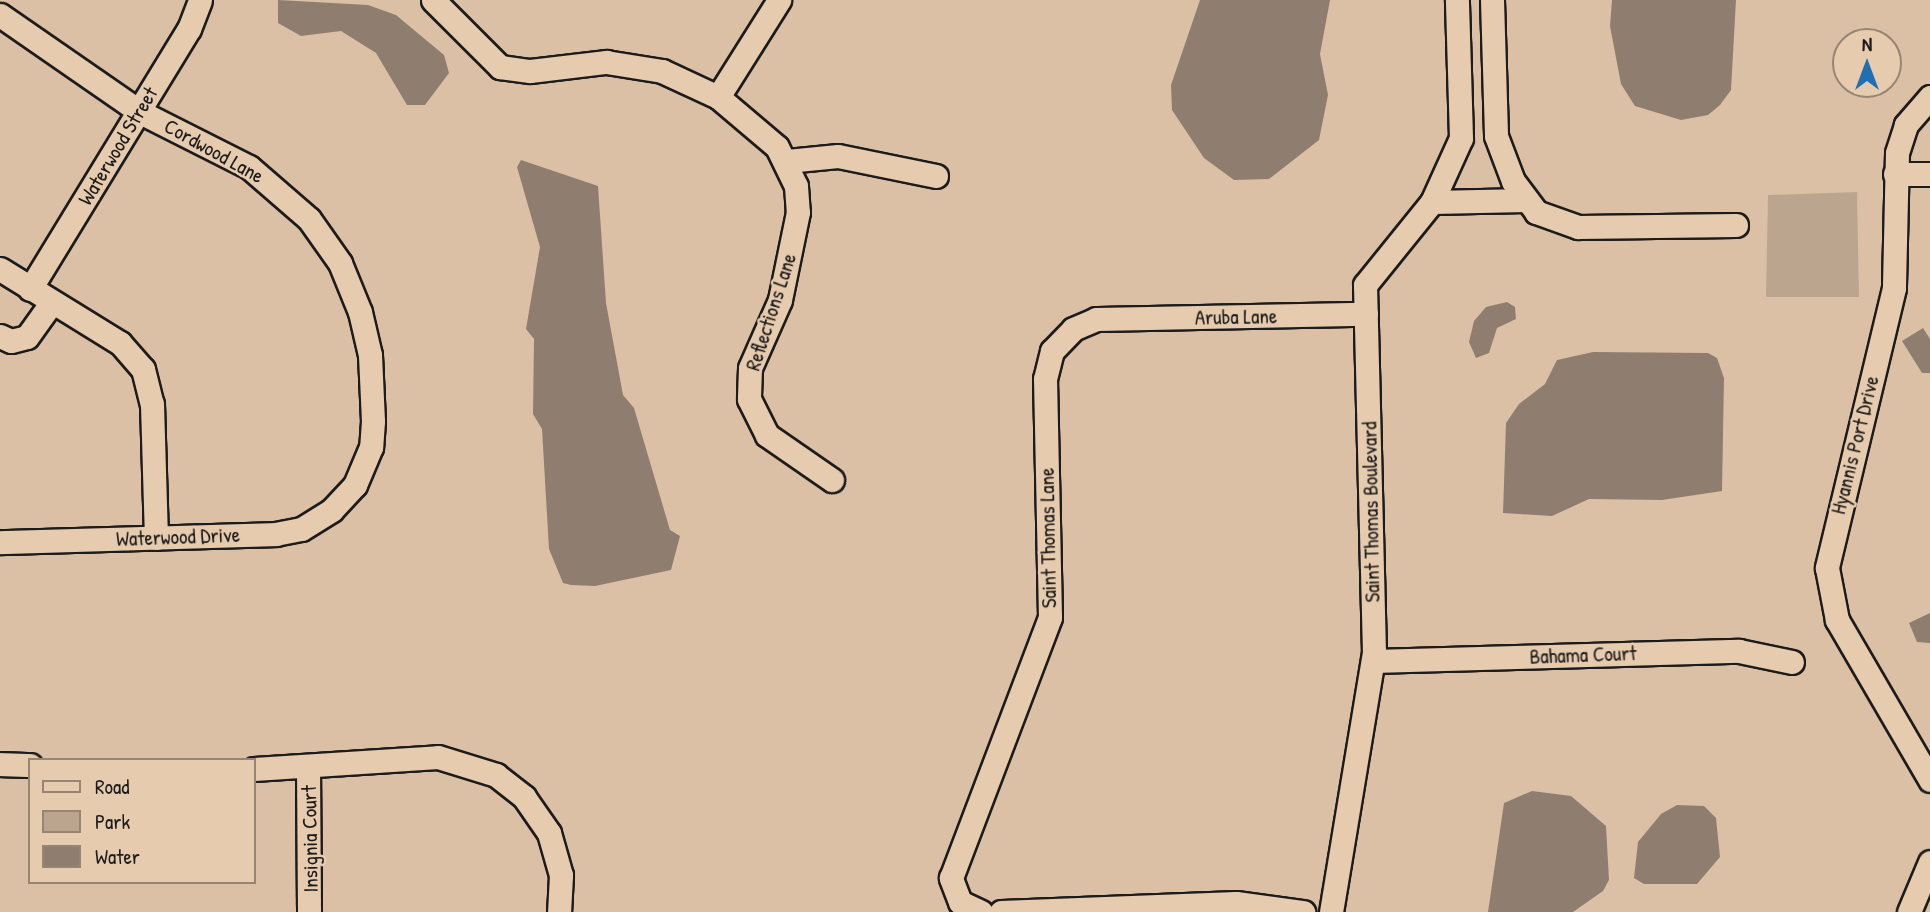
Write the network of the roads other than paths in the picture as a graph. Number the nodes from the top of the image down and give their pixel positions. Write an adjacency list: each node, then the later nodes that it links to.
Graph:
1 (200, 0): 9 (street, Waterwood Street)
2 (433, 0): 7 (street)
3 (779, 0): 7 (street)
4 (1457, 0): 11 (street, Saint Thomas Boulevard)
5 (1492, 0): 10 (street)
6 (0, 15): 9 (street, Cordwood Lane)
7 (718, 97): 12 (street)
8 (1930, 97): 13 (street, Hyannis Port Drive)
9 (140, 112): 20 (street, Waterwood Street); 26 (street, Cordwood Lane)
10 (1496, 136): 11 (street); 16 (street)
11 (1461, 138): 17 (street, Saint Thomas Boulevard)
12 (787, 161): 15 (street); 25 (street, Reflections Lane)
13 (1895, 174): 14 (street); 35 (street, Hyannis Port Drive)
14 (1930, 174)
15 (936, 176)
16 (1526, 200): 17 (street); 18 (street)
17 (1432, 202): 22 (street, Saint Thomas Boulevard)
18 (1736, 225)
19 (3, 279): 20 (street)
20 (30, 289): 21 (street)
21 (52, 302): 24 (street); 27 (street)
22 (1366, 314): 23 (street, Aruba Lane); 29 (street, Saint Thomas Boulevard)
23 (1106, 319): 39 (street, Saint Thomas Lane)
24 (0, 336)
25 (832, 480)
26 (345, 499): 27 (street, Waterwood Drive)
27 (156, 538): 28 (street, Waterwood Drive)
28 (0, 542)
29 (1373, 661): 30 (street, Bahama Court); 42 (street, Saint Thomas Boulevard)
30 (1792, 662)
31 (0, 764): 32 (street)
32 (28, 765)
33 (309, 766): 34 (street); 37 (street, Insignia Court); 38 (street)
34 (256, 769)
35 (1930, 780)
36 (1930, 862): 43 (street)
37 (309, 912)
38 (559, 912)
39 (981, 912)
40 (1001, 912): 41 (street)
41 (1303, 912)
42 (1331, 912)
43 (1909, 912)

